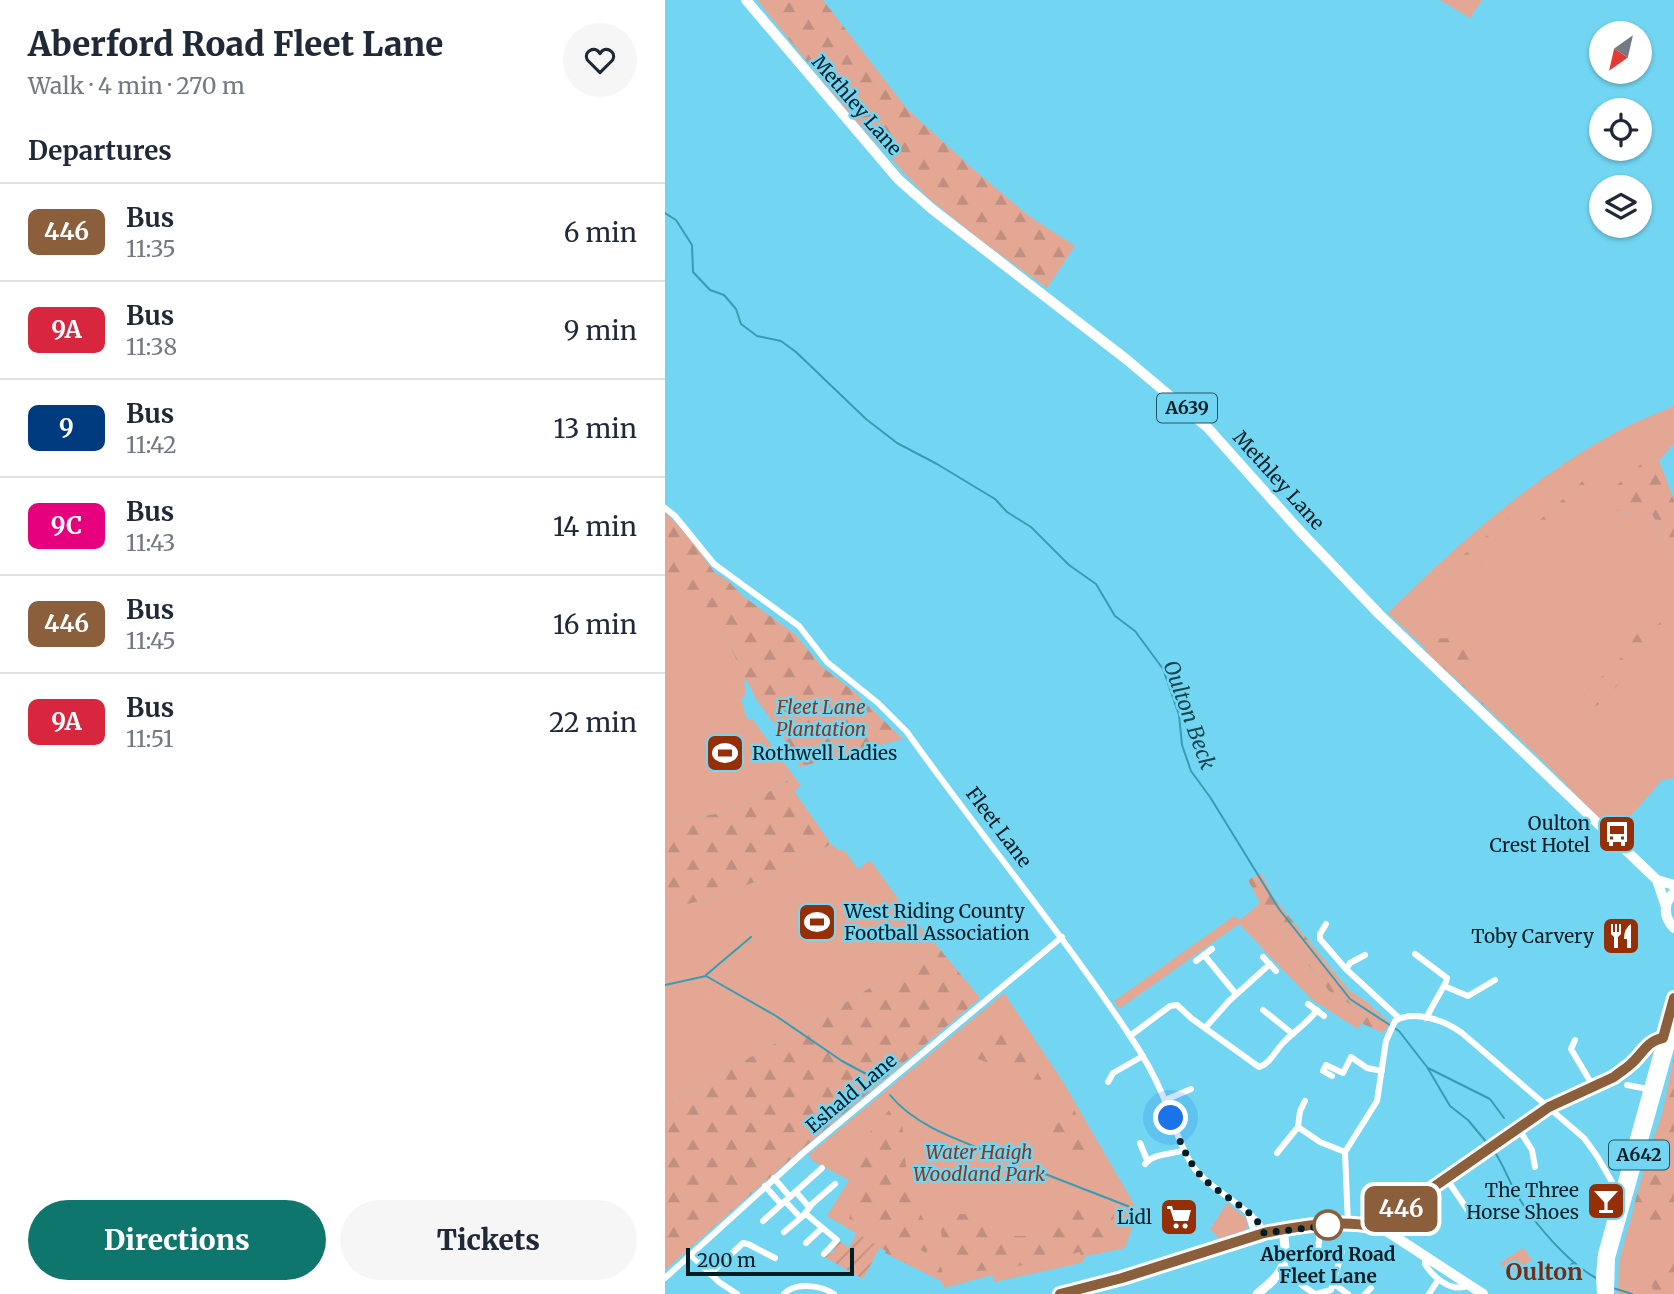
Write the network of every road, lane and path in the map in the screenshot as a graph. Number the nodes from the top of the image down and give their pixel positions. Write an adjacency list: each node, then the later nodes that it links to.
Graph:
1 (746, 0): 3 (main road, Methley Lane / A639)
2 (665, 508): 9 (street, Fleet Lane)
3 (1657, 880): 4 (main road, Methley Lane / A639); 6 (main road, Methley Lane / A639)
4 (1674, 885)
5 (1674, 892): 6 (main road)
6 (1666, 907): 8 (main road, Methley Lane)
7 (1326, 924): 17 (street)
8 (1674, 928)
9 (1062, 937): 32 (street, Fleet Lane); 54 (street, Eshald Lane)
10 (1212, 949): 12 (street)
11 (1415, 954): 20 (street)
12 (1204, 955): 15 (street); 21 (street)
13 (1365, 955): 17 (street)
14 (1263, 957): 16 (street)
15 (1196, 961)
16 (1270, 964): 18 (street); 21 (street)
17 (1346, 969): 28 (street)
18 (1276, 971)
19 (1495, 980): 20 (street)
20 (1444, 986): 27 (street)
21 (1236, 994): 29 (street)
22 (1674, 998): 33 (main road, A642)
23 (1308, 1004): 25 (street)
24 (1263, 1010): 31 (street)
25 (1317, 1010): 26 (street); 31 (street)
26 (1324, 1016)
27 (1426, 1018): 28 (street); 45 (street)
28 (1397, 1021): 36 (street)
29 (1205, 1028): 31 (street); 32 (street)
30 (1674, 1030): 83 (main road, A642)
31 (1293, 1034)
32 (1130, 1036): 35 (street, Fleet Lane)
33 (1663, 1038): 40 (main road); 42 (main road, A642)
34 (1575, 1040): 40 (street)
35 (1143, 1056): 38 (street); 43 (street, Fleet Lane)
36 (1382, 1071): 37 (street); 50 (street)
37 (1332, 1076)
38 (1107, 1084)
39 (1627, 1086): 42 (street)
40 (1593, 1087): 45 (main road)
41 (1192, 1089): 43 (street)
42 (1648, 1089): 58 (main road, A642)
43 (1165, 1100): 49 (street, Fleet Lane)
44 (1305, 1101): 46 (street)
45 (1549, 1107): 47 (main road); 58 (street)
46 (1298, 1127): 50 (street); 51 (street)
47 (1518, 1128): 52 (street); 55 (main road)
48 (1140, 1143): 49 (street)
49 (1184, 1150): 69 (street, Fleet Lane)
50 (1345, 1152): 63 (street)
51 (1277, 1153)
52 (1535, 1167)
53 (823, 1168): 59 (street)
54 (774, 1178): 57 (street, Eshald Lane); 59 (street)
55 (1446, 1178): 61 (street); 66 (main road)
56 (835, 1184): 60 (street)
57 (765, 1186): 59 (street); 72 (street, Eshald Lane)
58 (1619, 1194): 83 (main road, A642)
59 (788, 1199): 60 (street); 60 (street); 62 (street)
60 (805, 1213): 65 (street); 68 (street)
61 (1473, 1218)
62 (763, 1221)
63 (1348, 1224): 64 (main road); 66 (main road)
64 (1319, 1226): 67 (main road); 74 (street)
65 (822, 1227): 70 (street); 73 (street)
66 (1376, 1227): 75 (main road)
67 (1283, 1229): 69 (main road); 77 (street)
68 (784, 1231)
69 (1259, 1234): 90 (main road)
70 (806, 1242)
71 (1342, 1252): 81 (street)
72 (691, 1254): 78 (street); 79 (street, Eshald Lane)
73 (824, 1254)
74 (1318, 1255)
75 (1425, 1256): 80 (street); 82 (main road)
76 (769, 1258): 78 (street)
77 (1283, 1264): 91 (street); 92 (street)
78 (710, 1274): 86 (street)
79 (665, 1278)
80 (1438, 1280): 85 (street); 95 (street)
81 (1334, 1284): 92 (street); 93 (street)
82 (1469, 1285): 85 (street); 96 (main road)
83 (1605, 1286)
84 (1371, 1288): 94 (street)
85 (1455, 1290)
86 (727, 1291): 87 (street)
87 (737, 1294)
88 (784, 1294): 89 (street)
89 (834, 1294)
90 (1060, 1294)
91 (1257, 1294)
92 (1315, 1294)
93 (1348, 1294)
94 (1365, 1294)
95 (1429, 1294)
96 (1483, 1294)

